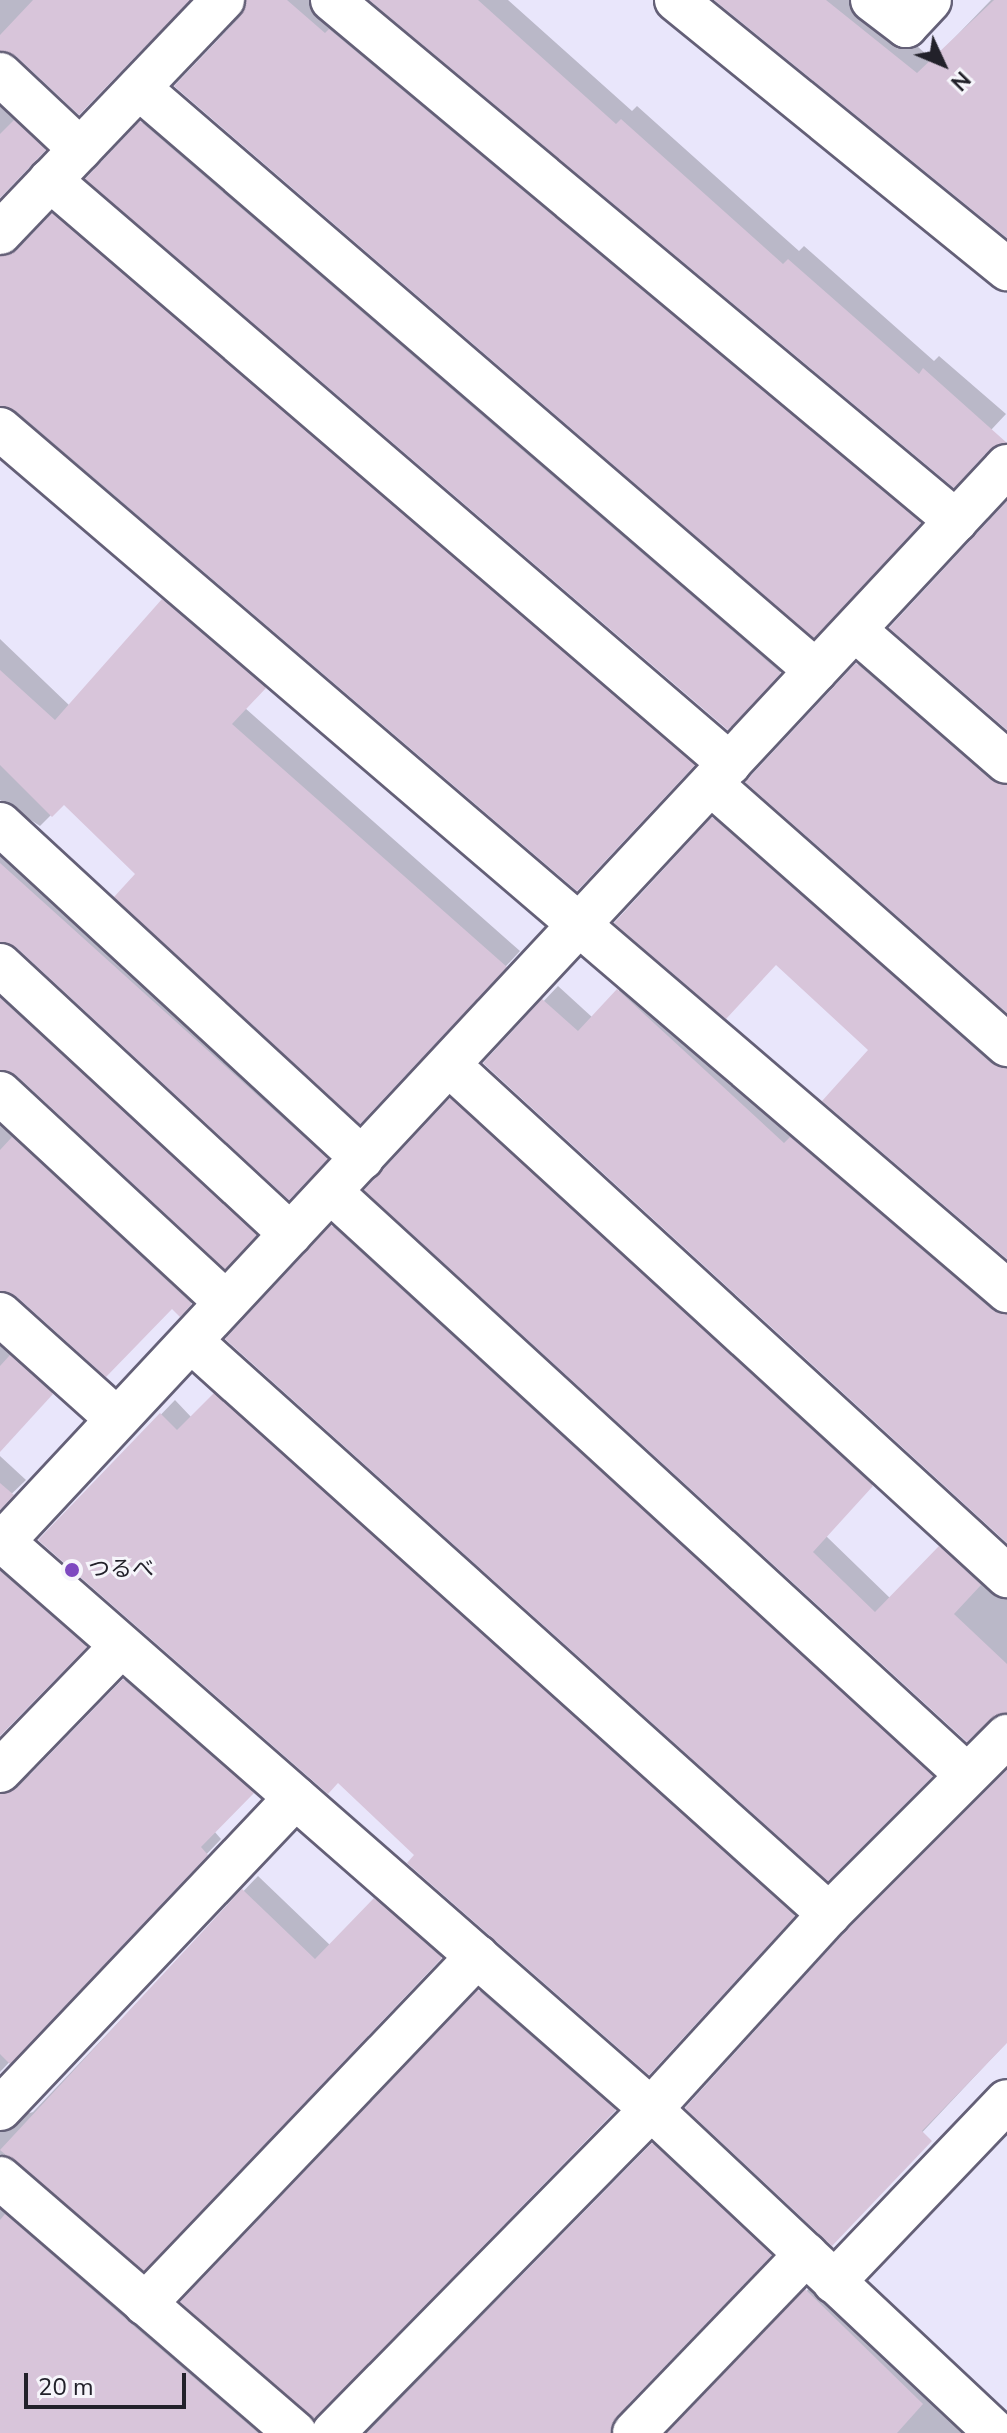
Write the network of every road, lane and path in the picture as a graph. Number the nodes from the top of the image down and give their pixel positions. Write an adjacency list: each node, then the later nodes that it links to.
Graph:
1 (332, 0): 14 (street)
2 (676, 0): 11 (street)
3 (872, 0): 4 (street)
4 (930, 0)
5 (199, 8): 7 (street)
6 (0, 74): 8 (street)
7 (139, 88): 8 (street); 16 (street)
8 (80, 149): 9 (street)
9 (50, 180): 10 (street); 18 (street)
10 (0, 233)
11 (1007, 269)
12 (0, 429): 20 (street)
13 (1007, 466): 14 (street)
14 (956, 521): 15 (street)
15 (855, 630): 16 (street); 17 (street)
16 (816, 671): 18 (street)
17 (1007, 762)
18 (721, 774): 20 (street); 22 (street)
19 (0, 824): 25 (street)
20 (582, 923): 23 (street); 28 (street)
21 (0, 965): 27 (street)
22 (1007, 1045)
23 (449, 1065): 25 (street); 34 (street)
24 (0, 1093): 29 (street)
25 (362, 1158): 26 (street)
26 (331, 1192): 27 (street); 38 (street)
27 (291, 1234): 29 (street)
28 (1007, 1291)
29 (226, 1302): 31 (street)
30 (0, 1314): 32 (street)
31 (191, 1341): 32 (street); 40 (street)
32 (117, 1419): 33 (street)
33 (1, 1542): 35 (street)
34 (1007, 1576)
35 (121, 1646): 37 (street); 39 (street)
36 (1007, 1736): 38 (street)
37 (0, 1771)
38 (967, 1775): 40 (street)
39 (295, 1798): 41 (street); 43 (street)
40 (829, 1914): 44 (street)
41 (477, 1956): 44 (street); 47 (street)
42 (1007, 2101): 46 (street)
43 (0, 2109)
44 (651, 2109): 46 (street); 50 (street)
45 (0, 2178): 47 (street)
46 (820, 2268): 48 (street); 51 (street)
47 (145, 2304): 49 (street)
48 (982, 2424)
49 (295, 2433)
50 (333, 2433)
51 (634, 2433)

